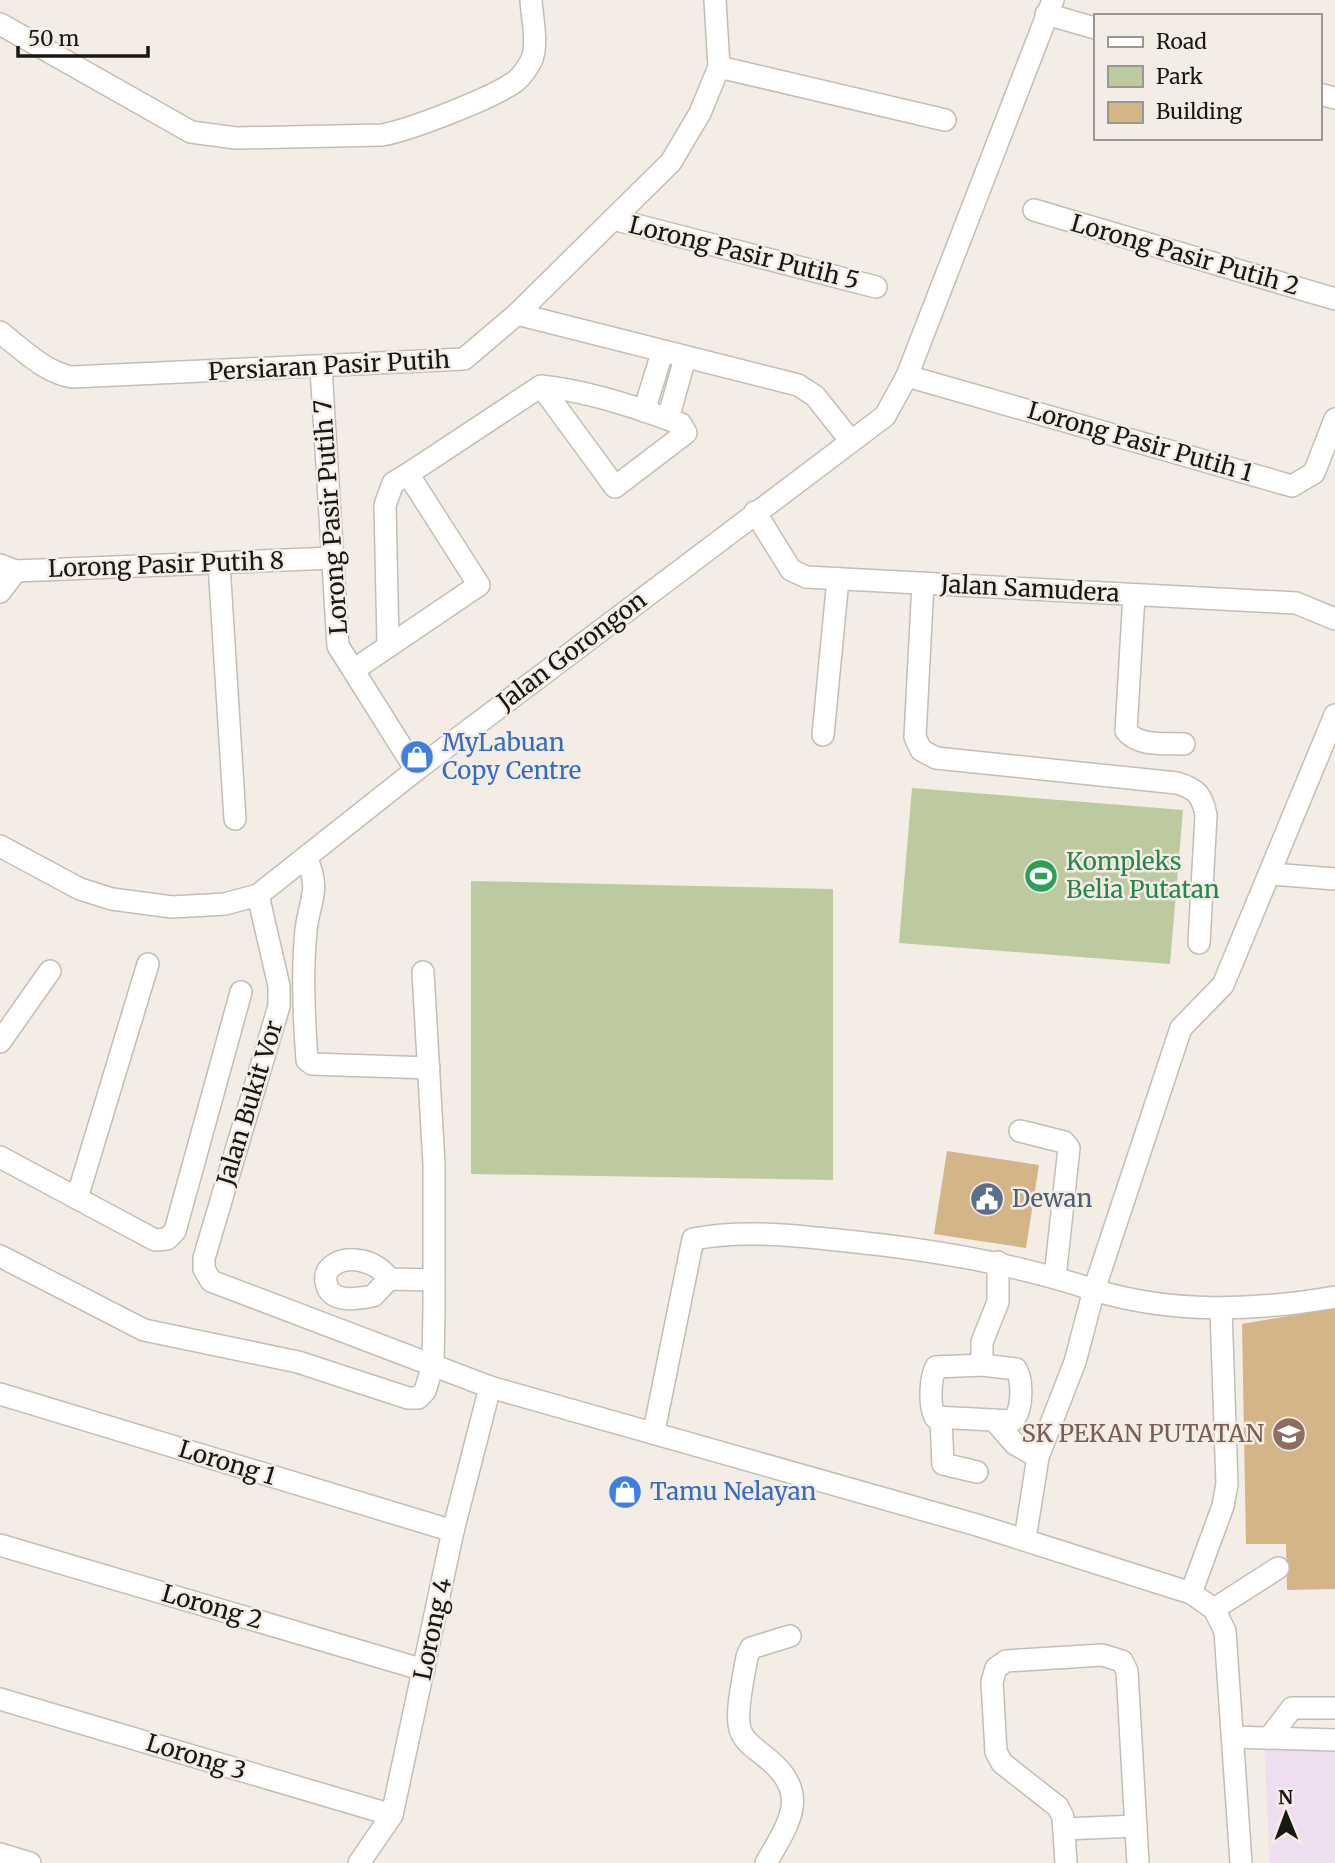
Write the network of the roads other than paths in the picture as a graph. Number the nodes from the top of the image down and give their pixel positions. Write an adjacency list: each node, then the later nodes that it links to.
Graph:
1 (531, 0): 4 (street)
2 (715, 0): 6 (street, Persiaran Pasir Putih)
3 (1050, 7): 5 (street); 17 (street, Jalan Gorongon)
4 (0, 24)
5 (1094, 28)
6 (719, 67): 7 (street); 9 (street, Persiaran Pasir Putih)
7 (945, 120)
8 (1034, 211): 11 (street, Lorong Pasir Putih 2)
9 (612, 219): 10 (street, Lorong Pasir Putih 5); 12 (street, Persiaran Pasir Putih)
10 (876, 287)
11 (1335, 299)
12 (517, 314): 14 (street); 16 (street, Persiaran Pasir Putih)
13 (0, 332): 16 (street, Persiaran Pasir Putih)
14 (662, 353): 15 (street); 19 (street)
15 (685, 358): 20 (street); 22 (street)
16 (321, 368): 25 (street, Lorong Pasir Putih 7)
17 (907, 376): 21 (street, Lorong Pasir Putih 1); 22 (street, Jalan Gorongon)
18 (541, 386): 19 (street); 20 (street); 23 (street)
19 (644, 411): 20 (street)
20 (668, 419)
21 (1335, 419)
22 (850, 440): 24 (street, Jalan Gorongon)
23 (408, 474): 33 (street); 33 (street)
24 (754, 512): 28 (street, Jalan Samudera); 38 (street, Jalan Gorongon)
25 (333, 558): 26 (street, Lorong Pasir Putih 8); 34 (street, Lorong Pasir Putih 7)
26 (219, 564): 27 (street, Lorong Pasir Putih 8); 39 (street)
27 (8, 568): 30 (street)
28 (838, 579): 29 (street, Jalan Samudera); 36 (street)
29 (923, 583): 31 (street, Jalan Samudera); 45 (street)
30 (0, 592)
31 (1134, 595): 32 (street, Jalan Samudera); 37 (street)
32 (1335, 619)
33 (388, 644): 34 (street)
34 (355, 669): 38 (street, Lorong Pasir Putih 7)
35 (1335, 715): 42 (street)
36 (824, 735)
37 (1184, 744)
38 (416, 770): 41 (street, Jalan Gorongon)
39 (235, 819)
40 (1, 848): 44 (street)
41 (306, 857): 44 (street, Jalan Gorongon); 51 (street)
42 (1272, 874): 43 (street); 60 (street)
43 (1335, 879)
44 (258, 895): 63 (street, Jalan Bukit Vor)
45 (1199, 943)
46 (148, 964): 54 (street)
47 (50, 971): 50 (street)
48 (424, 972): 51 (street)
49 (241, 992): 54 (street)
50 (0, 1042)
51 (429, 1068): 59 (street)
52 (1020, 1131): 57 (street)
53 (0, 1157): 54 (street)
54 (77, 1198)
55 (0, 1256): 63 (street)
56 (998, 1262): 57 (street); 64 (street); 69 (street)
57 (1055, 1277): 60 (street)
58 (389, 1279): 59 (street)
59 (434, 1280): 63 (street)
60 (1094, 1290): 62 (street); 70 (street)
61 (1335, 1297): 62 (street)
62 (1221, 1309): 76 (street)
63 (433, 1365): 65 (street, Jalan Bukit Vor)
64 (982, 1365): 67 (street); 68 (street)
65 (490, 1387): 69 (street, Jalan Bukit Vor); 72 (street, Lorong 4)
66 (0, 1394): 72 (street, Lorong 1)
67 (942, 1419): 68 (street); 71 (street)
68 (994, 1420): 70 (street)
69 (654, 1430): 73 (street, Jalan Bukit Vor)
70 (1038, 1457): 73 (street)
71 (977, 1472)
72 (453, 1531): 79 (street, Lorong 4)
73 (1025, 1539): 76 (street, Jalan Bukit Vor)
74 (0, 1545): 79 (street, Lorong 2)
75 (1278, 1568): 77 (street)
76 (1191, 1593): 77 (street, Jalan Bukit Vor)
77 (1214, 1609): 82 (street)
78 (790, 1636): 91 (street)
79 (424, 1670): 85 (street, Lorong 4)
80 (0, 1699): 85 (street, Lorong 3)
81 (1335, 1708): 83 (street)
82 (1233, 1737): 83 (street); 94 (street)
83 (1269, 1738): 84 (street)
84 (1335, 1740)
85 (392, 1815): 90 (street, Lorong 4)
86 (1136, 1826): 87 (street); 87 (street); 93 (street)
87 (1064, 1829): 92 (street)
88 (0, 1854): 89 (street)
89 (30, 1863)
90 (359, 1863)
91 (766, 1863)
92 (1066, 1863)
93 (1138, 1863)
94 (1241, 1863)

